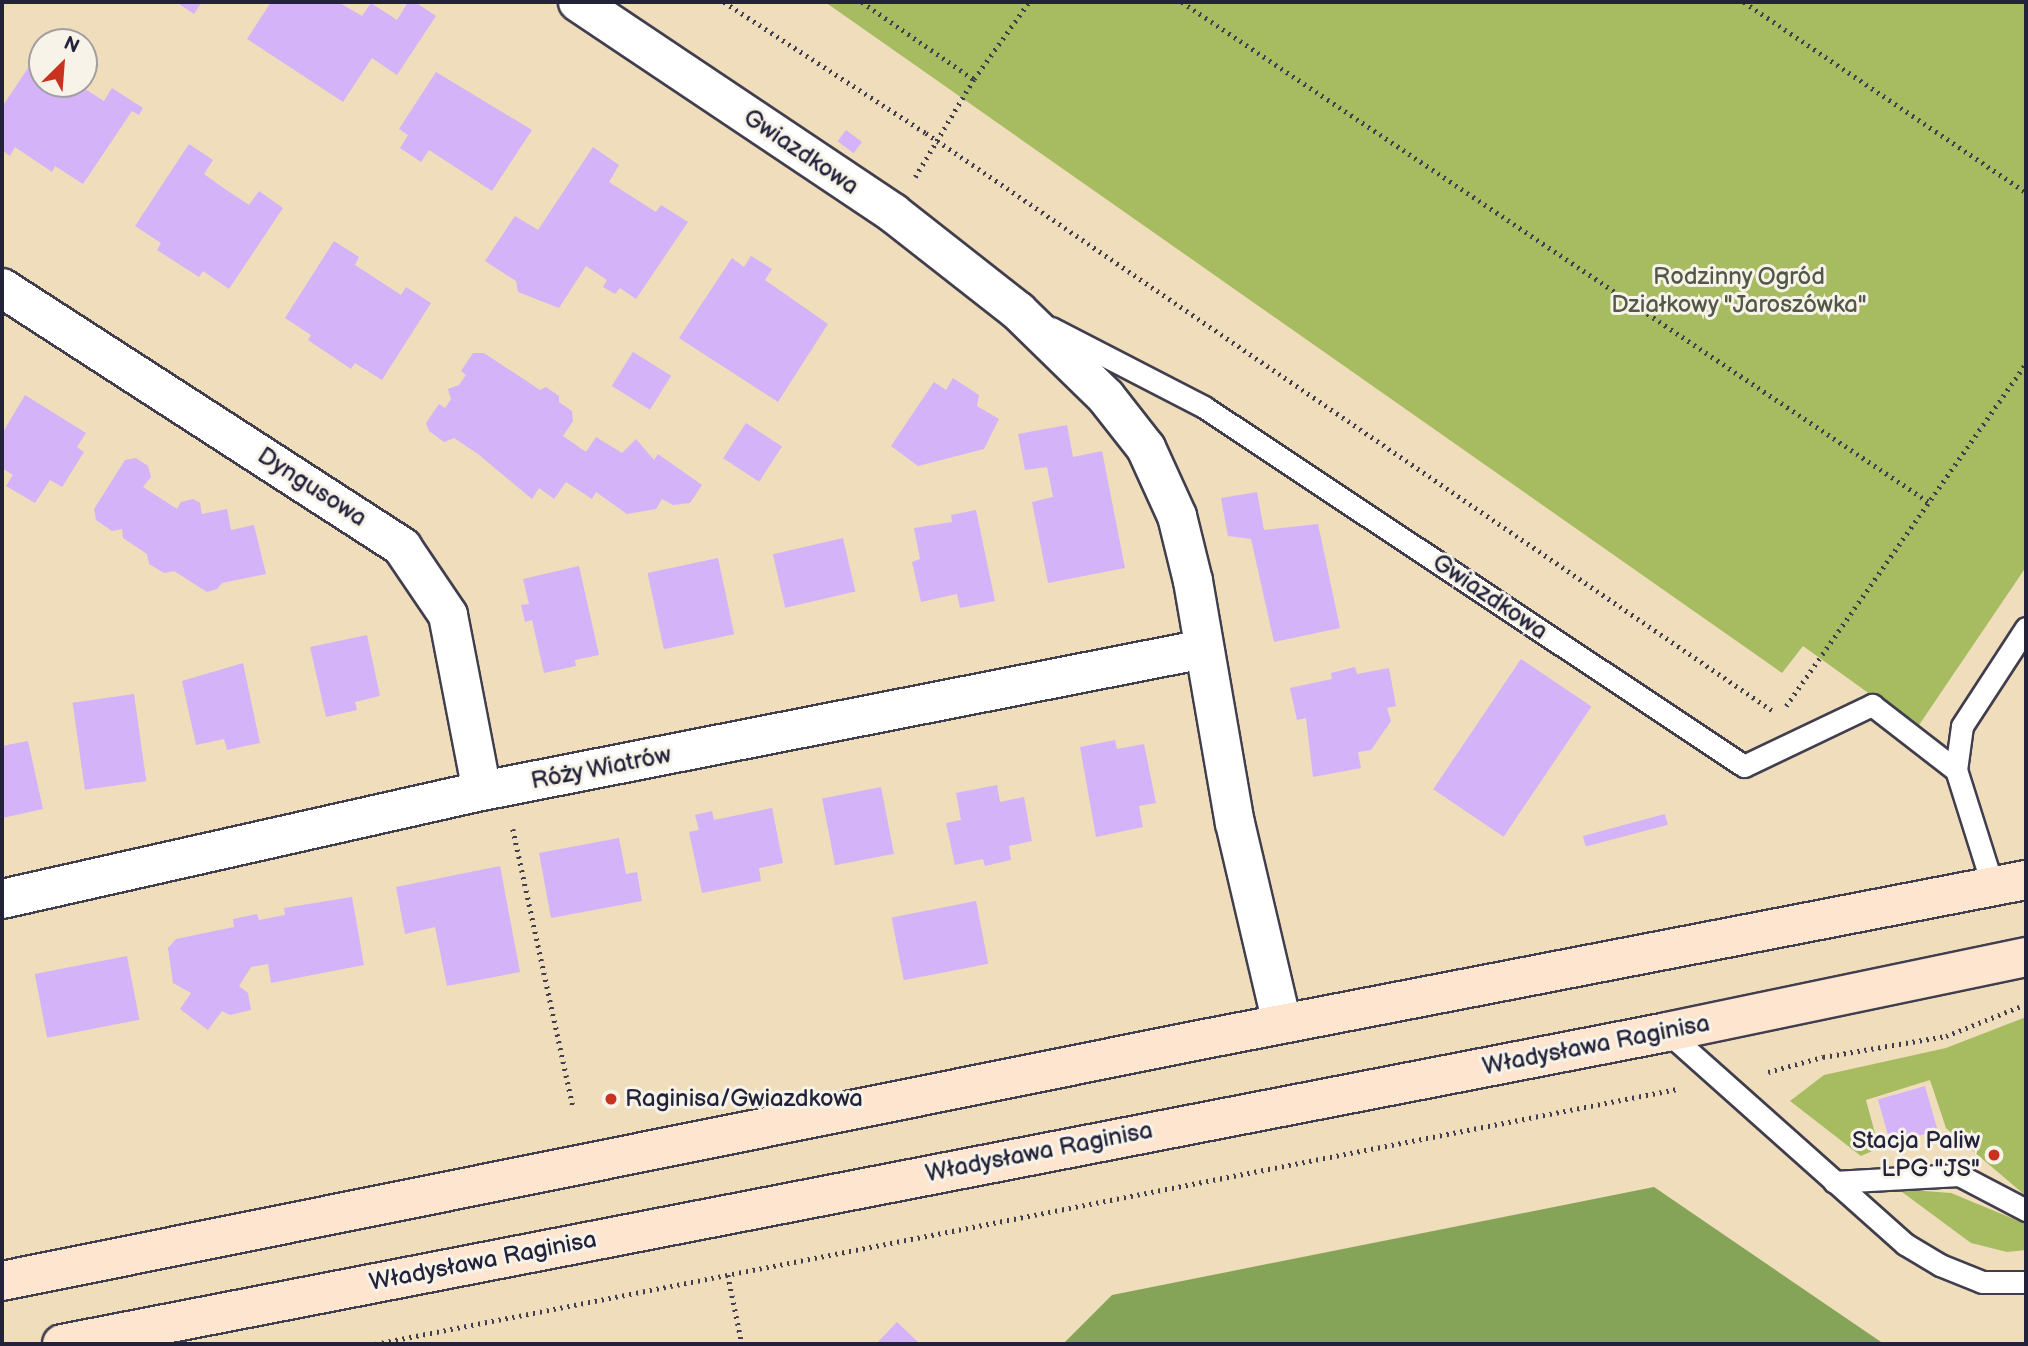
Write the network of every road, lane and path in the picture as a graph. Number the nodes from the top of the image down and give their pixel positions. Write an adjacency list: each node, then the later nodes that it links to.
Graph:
1 (578, 2): 10 (street, Gwiazdkowa)
2 (724, 2): 8 (path)
3 (862, 2): 7 (path)
4 (1029, 2): 7 (path)
5 (1182, 2): 14 (path)
6 (1744, 2): 9 (path)
7 (974, 79): 8 (path)
8 (937, 141): 10 (path); 14 (path)
9 (2026, 192)
10 (892, 213): 12 (street, Gwiazdkowa)
11 (5, 297): 18 (street, Dyngusowa)
12 (1018, 311): 16 (street, Gwiazdkowa); 17 (lane, Gwiazdkowa)
13 (2026, 363): 14 (path)
14 (1929, 502)
15 (2026, 628): 17 (lane)
16 (1204, 649): 18 (street, Róży Wiatrów); 23 (street, Gwiazdkowa)
17 (1956, 770): 19 (lane)
18 (493, 789): 20 (street, Róży Wiatrów); 26 (path)
19 (2010, 883): 23 (main road)
20 (2, 899)
21 (2021, 958): 24 (main road, Władysława Raginisa)
22 (2026, 1004): 25 (path)
23 (1282, 1024): 30 (main road)
24 (1667, 1032): 25 (lane); 32 (main road, Władysława Raginisa)
25 (1723, 1085): 27 (lane); 29 (path)
26 (573, 1107)
27 (1834, 1182): 28 (lane); 31 (lane)
28 (2026, 1210)
29 (728, 1276): 33 (path); 34 (path)
30 (2, 1281)
31 (2026, 1282)
32 (62, 1344)
33 (375, 1344)
34 (742, 1344)

